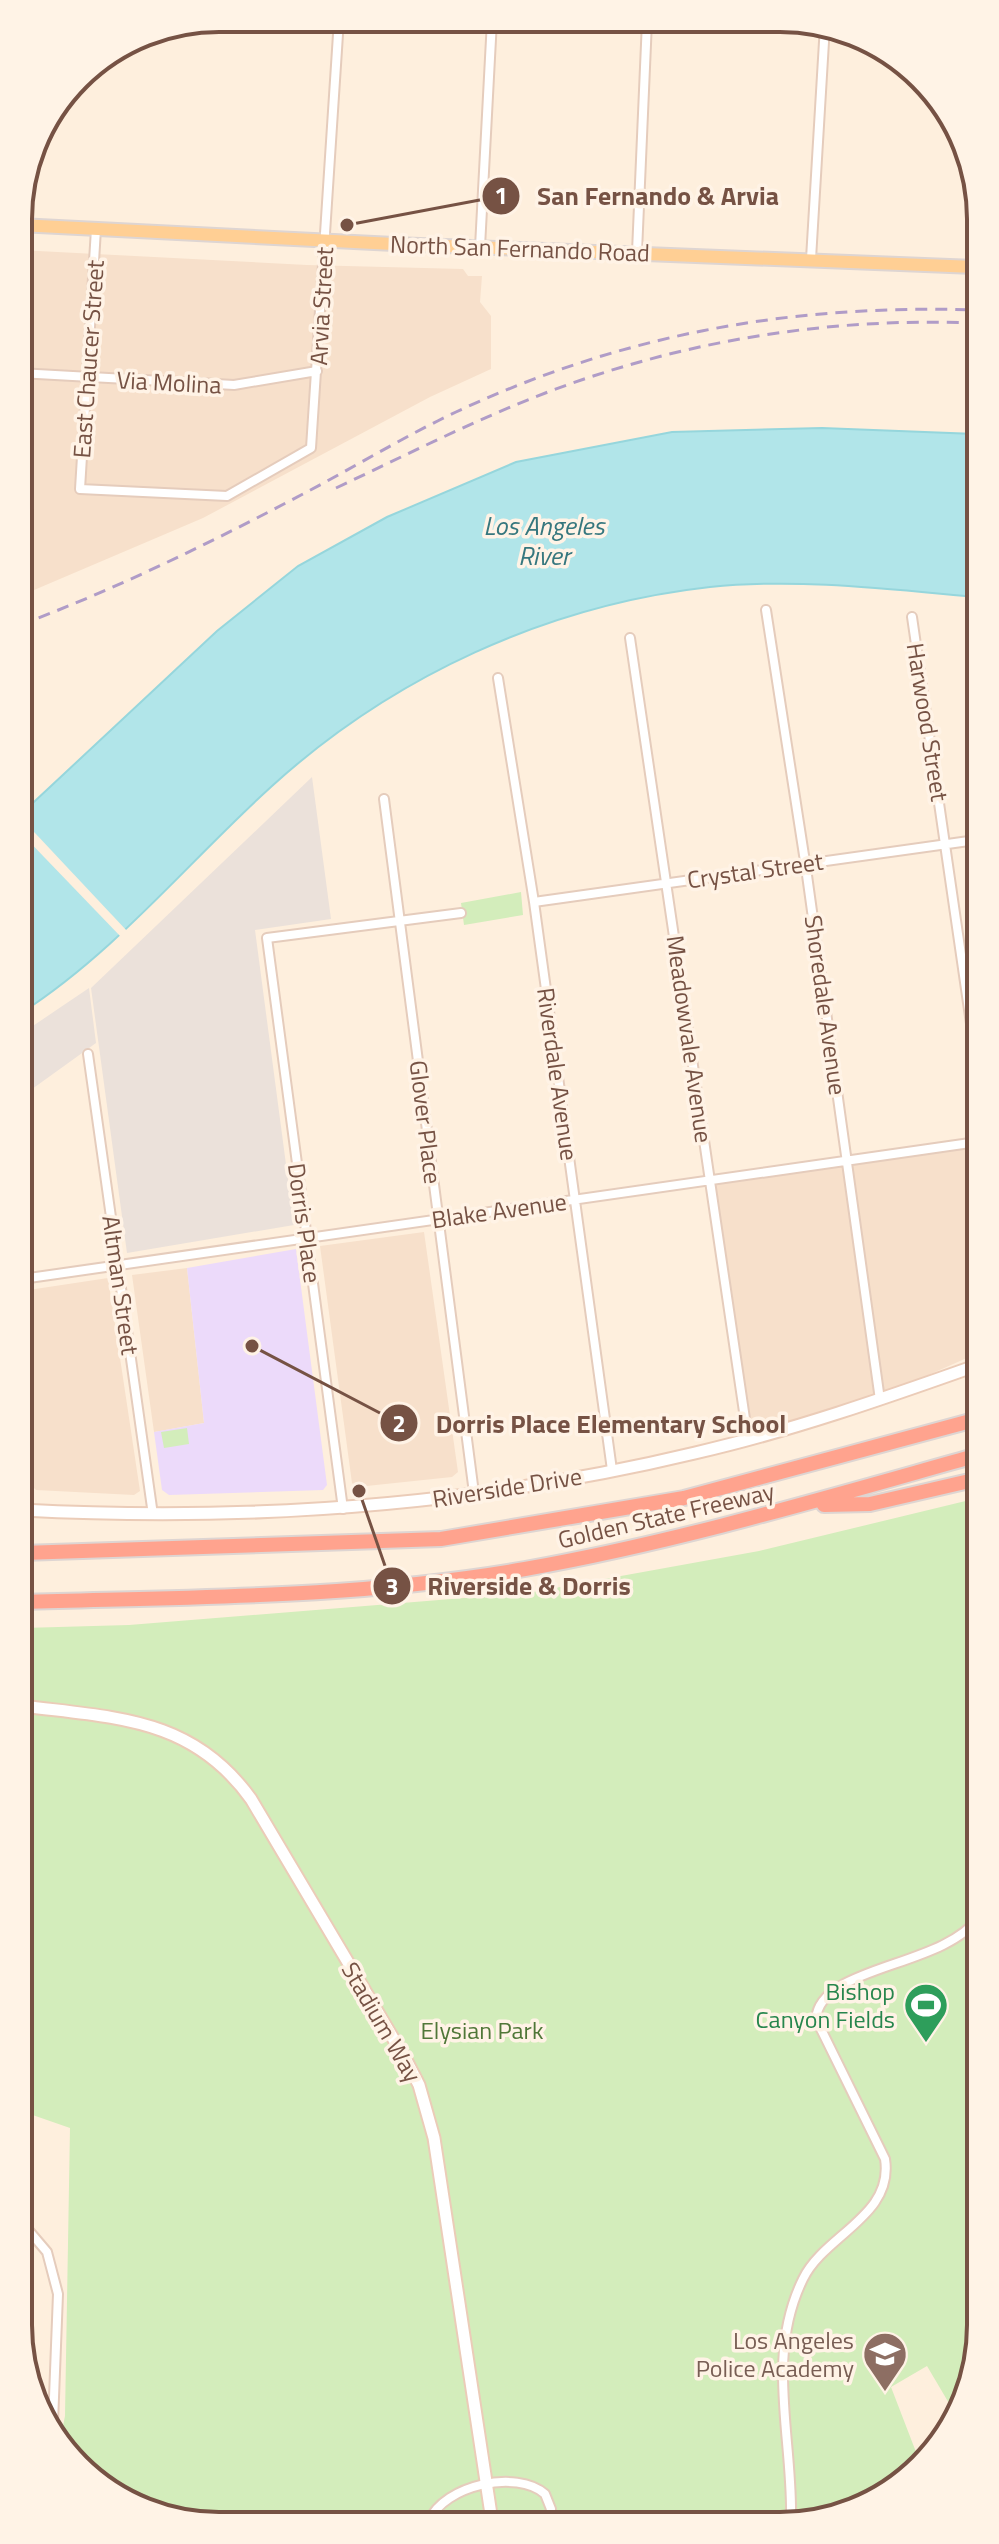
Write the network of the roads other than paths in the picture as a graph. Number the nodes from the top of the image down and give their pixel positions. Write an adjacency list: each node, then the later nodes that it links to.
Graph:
1 (338, 32): 7 (street, Arvia Street)
2 (491, 32): 8 (street)
3 (647, 32): 9 (street)
4 (824, 38): 10 (street)
5 (32, 226): 6 (main road, North San Fernando Road)
6 (96, 229): 7 (main road, North San Fernando Road); 14 (street, East Chaucer Street)
7 (324, 241): 8 (main road, North San Fernando Road); 12 (street, Arvia Street)
8 (480, 247): 9 (main road, North San Fernando Road)
9 (637, 252): 10 (main road, North San Fernando Road)
10 (811, 259): 11 (main road, North San Fernando Road)
11 (967, 267)
12 (317, 371): 14 (street, Via Molina); 15 (street, Arvia Street)
13 (32, 374): 14 (street, Via Molina)
14 (87, 377): 15 (street, East Chaucer Street)
15 (80, 489)
16 (766, 610): 23 (street, Shoredale Avenue)
17 (912, 617): 22 (street, Harwood Street)
18 (630, 638): 24 (street, Meadowvale Avenue)
19 (498, 678): 25 (street, Riverdale Avenue)
20 (384, 799): 27 (street, Glover Place)
21 (967, 841): 22 (street, Crystal Street)
22 (946, 843): 23 (street, Crystal Street); 28 (street, Harwood Street)
23 (806, 863): 24 (street, Crystal Street); 31 (street, Shoredale Avenue)
24 (668, 882): 25 (street, Crystal Street); 32 (street, Meadowvale Avenue)
25 (534, 902): 33 (street, Riverdale Avenue)
26 (461, 913): 27 (street)
27 (399, 920): 34 (street, Glover Place); 35 (street, Dorris Place)
28 (967, 993)
29 (88, 1054): 36 (street, Altman Street)
30 (967, 1143): 31 (street, Blake Avenue)
31 (848, 1160): 32 (street, Blake Avenue); 39 (street, Shoredale Avenue)
32 (709, 1180): 33 (street, Blake Avenue); 41 (street, Meadowvale Avenue)
33 (575, 1200): 34 (street, Blake Avenue); 43 (street, Riverdale Avenue)
34 (438, 1218): 35 (street, Blake Avenue); 45 (street, Glover Place)
35 (306, 1236): 36 (street, Blake Avenue); 47 (street, Dorris Place)
36 (118, 1265): 37 (street, Blake Avenue); 49 (street, Altman Street)
37 (32, 1278)
38 (967, 1369): 39 (main road, Riverside Drive)
39 (880, 1400): 41 (main road, Riverside Drive)
40 (967, 1422): 50 (highway, Golden State Freeway)
41 (748, 1439): 43 (main road, Riverside Drive)
42 (967, 1458): 46 (highway, Golden State Freeway)
43 (612, 1470): 45 (main road, Riverside Drive)
44 (967, 1482): 46 (highway)
45 (474, 1493): 47 (main road, Riverside Drive)
46 (804, 1505): 51 (highway, Golden State Freeway)
47 (343, 1509): 49 (main road, Riverside Drive)
48 (32, 1510): 49 (main road, Riverside Drive)
49 (153, 1515)
50 (32, 1550)
51 (32, 1602)
52 (32, 1707): 56 (main road, Stadium Way)
53 (967, 1927): 57 (street)
54 (32, 2234): 55 (street)
55 (53, 2412)
56 (486, 2486): 58 (street); 59 (main road, Stadium Way); 60 (street)
57 (791, 2511)
58 (433, 2512)
59 (490, 2512)
60 (550, 2512)

